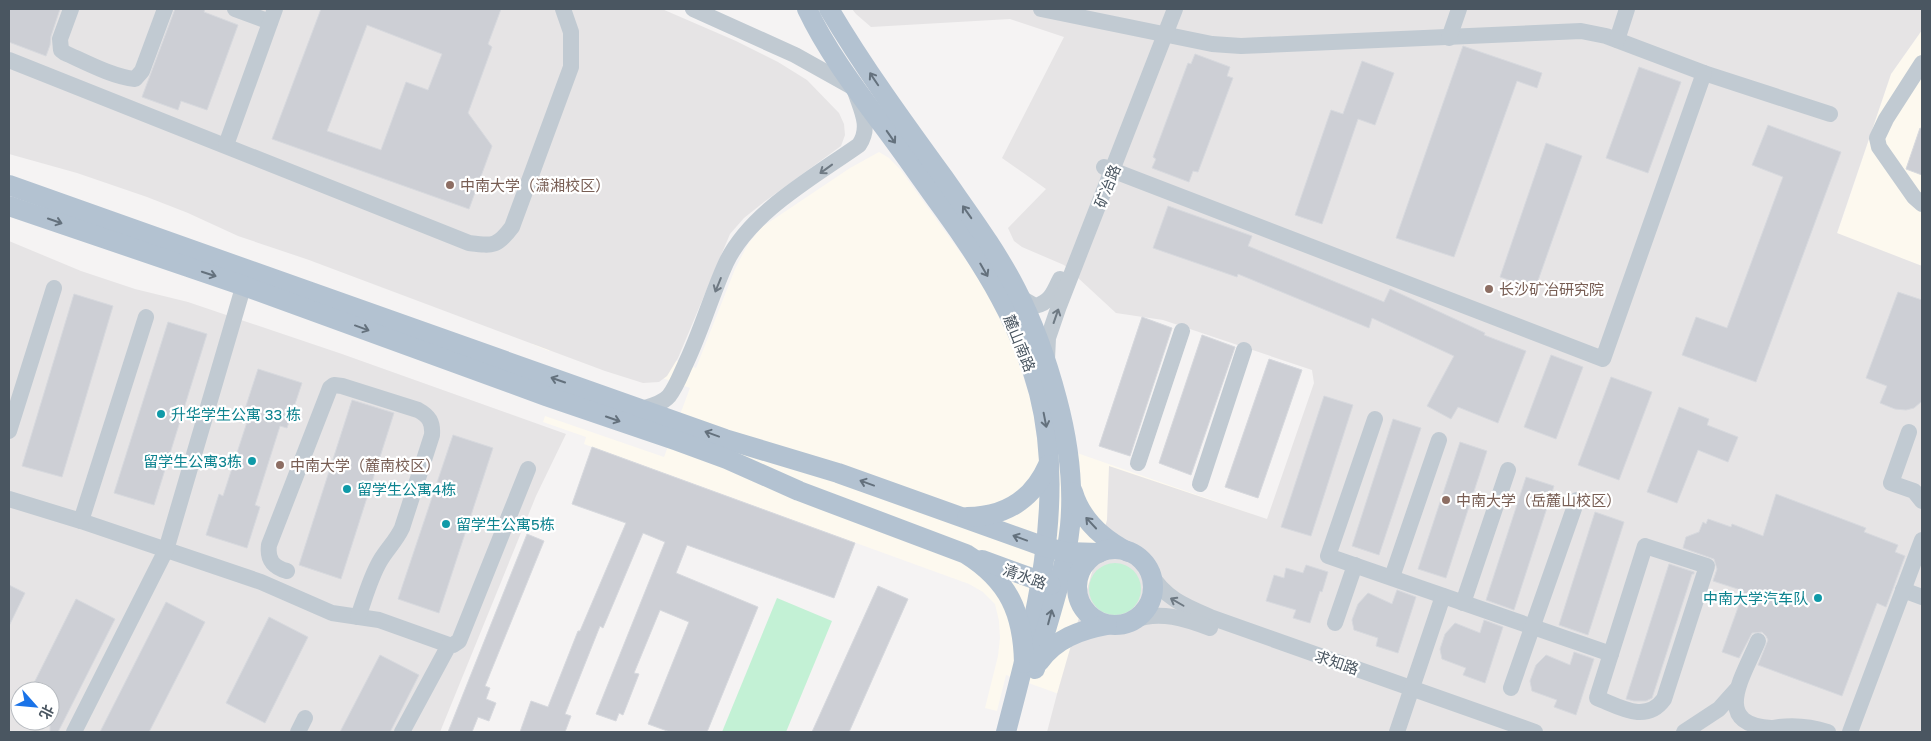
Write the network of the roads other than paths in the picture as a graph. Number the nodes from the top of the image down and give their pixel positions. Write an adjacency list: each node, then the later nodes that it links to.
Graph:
1 (71, 9): 21 (street)
2 (165, 9): 21 (street)
3 (235, 9): 13 (street)
4 (563, 9): 26 (street)
5 (693, 9): 18 (street)
6 (807, 9): 14 (main road, 麓山南路)
7 (830, 9): 33 (main road, 麓山南路, one-way to 7)
8 (1041, 9): 15 (street)
9 (1164, 9): 15 (street, 矿冶路)
10 (1175, 9): 15 (street, 矿冶路)
11 (1459, 9): 16 (street)
12 (1627, 9): 17 (street)
13 (272, 15): 26 (street)
14 (819, 31): 18 (street); 23 (main road, 麓山南路)
15 (1160, 34): 16 (street); 27 (street, 矿冶路)
16 (1449, 38): 17 (street)
17 (1617, 40): 22 (street)
18 (795, 55): 23 (street)
19 (9, 60): 24 (street)
20 (1922, 63): 29 (street)
21 (102, 68): 24 (street)
22 (1704, 73): 25 (street); 27 (street)
23 (854, 88): 38 (street, one-way to 38); 43 (main road, 麓山南路, one-way to 43)
24 (92, 94): 26 (street)
25 (1830, 114)
26 (226, 145)
27 (1108, 169): 33 (street, 矿冶路); 37 (street, 矿冶路, one-way to 27)
28 (9, 185): 31 (main road)
29 (1922, 204)
30 (9, 206): 31 (main road, one-way to 31)
31 (251, 279): 38 (main road, one-way to 31); 56 (street); 60 (main road, one-way to 60)
32 (54, 288): 40 (street)
33 (1020, 298): 37 (main road, 麓山南路)
34 (146, 317): 53 (street)
35 (1182, 331): 44 (street)
36 (1244, 350): 48 (street)
37 (1047, 364): 47 (main road, 麓山南路)
38 (642, 409): 52 (main road, one-way to 38)
39 (1375, 419): 61 (street)
40 (9, 431)
41 (1909, 432): 51 (street)
42 (1439, 440): 64 (street)
43 (1049, 463): 52 (main road); 55 (main road, 麓山南路)
44 (1138, 463)
45 (528, 469): 77 (street)
46 (1508, 470): 69 (street)
47 (1070, 480): 57 (main road, 麓山南路); 58 (main road, one-way to 47)
48 (1200, 484)
49 (9, 499): 53 (street)
50 (1577, 500): 75 (street)
51 (1922, 501)
52 (962, 517): 55 (main road, one-way to 52)
53 (81, 522): 56 (street)
54 (1922, 540): 66 (street)
55 (1045, 547): 57 (main road); 65 (main road, 麓山南路)
56 (171, 552): 71 (street); 86 (street); 87 (street)
57 (1066, 552): 59 (main road); 65 (main road, 麓山南路)
58 (1129, 552): 59 (main road); 63 (main road)
59 (1099, 553): 70 (main road)
60 (966, 554): 65 (main road, 清水路); 79 (main road)
61 (1356, 565): 64 (street); 73 (street)
62 (287, 572): 71 (street)
63 (1150, 573): 72 (main road); 82 (street, 求知路, one-way to 63)
64 (1392, 577): 67 (street)
65 (1049, 584): 70 (main road, 清水路); 79 (main road, 麓山南路)
66 (1903, 590): 68 (street); 96 (street)
67 (1443, 596): 69 (street); 82 (street)
68 (1922, 597)
69 (1463, 603): 75 (street)
70 (1080, 604): 74 (main road)
71 (358, 616): 77 (street)
72 (1134, 620): 74 (main road); 82 (street, 求知路)
73 (1335, 622)
74 (1107, 624): 79 (main road)
75 (1532, 626): 78 (street); 81 (street)
76 (1758, 641): 80 (street)
77 (449, 645): 88 (street)
78 (1611, 654): 78 (street)
79 (1030, 664): 89 (main road, 麓山南路); 90 (main road, 麓山南路)
80 (1740, 683): 83 (street); 84 (street)
81 (1511, 688)
82 (1410, 693): 91 (street); 92 (street, 求知路); 93 (street, 求知路)
83 (1714, 713): 84 (street); 94 (street)
84 (1740, 717): 85 (street)
85 (1765, 730): 95 (street)
86 (74, 732)
87 (84, 732)
88 (402, 732)
89 (1006, 732)
90 (1020, 732)
91 (1397, 732)
92 (1507, 732)
93 (1535, 732)
94 (1684, 732)
95 (1828, 732)
96 (1850, 732)

